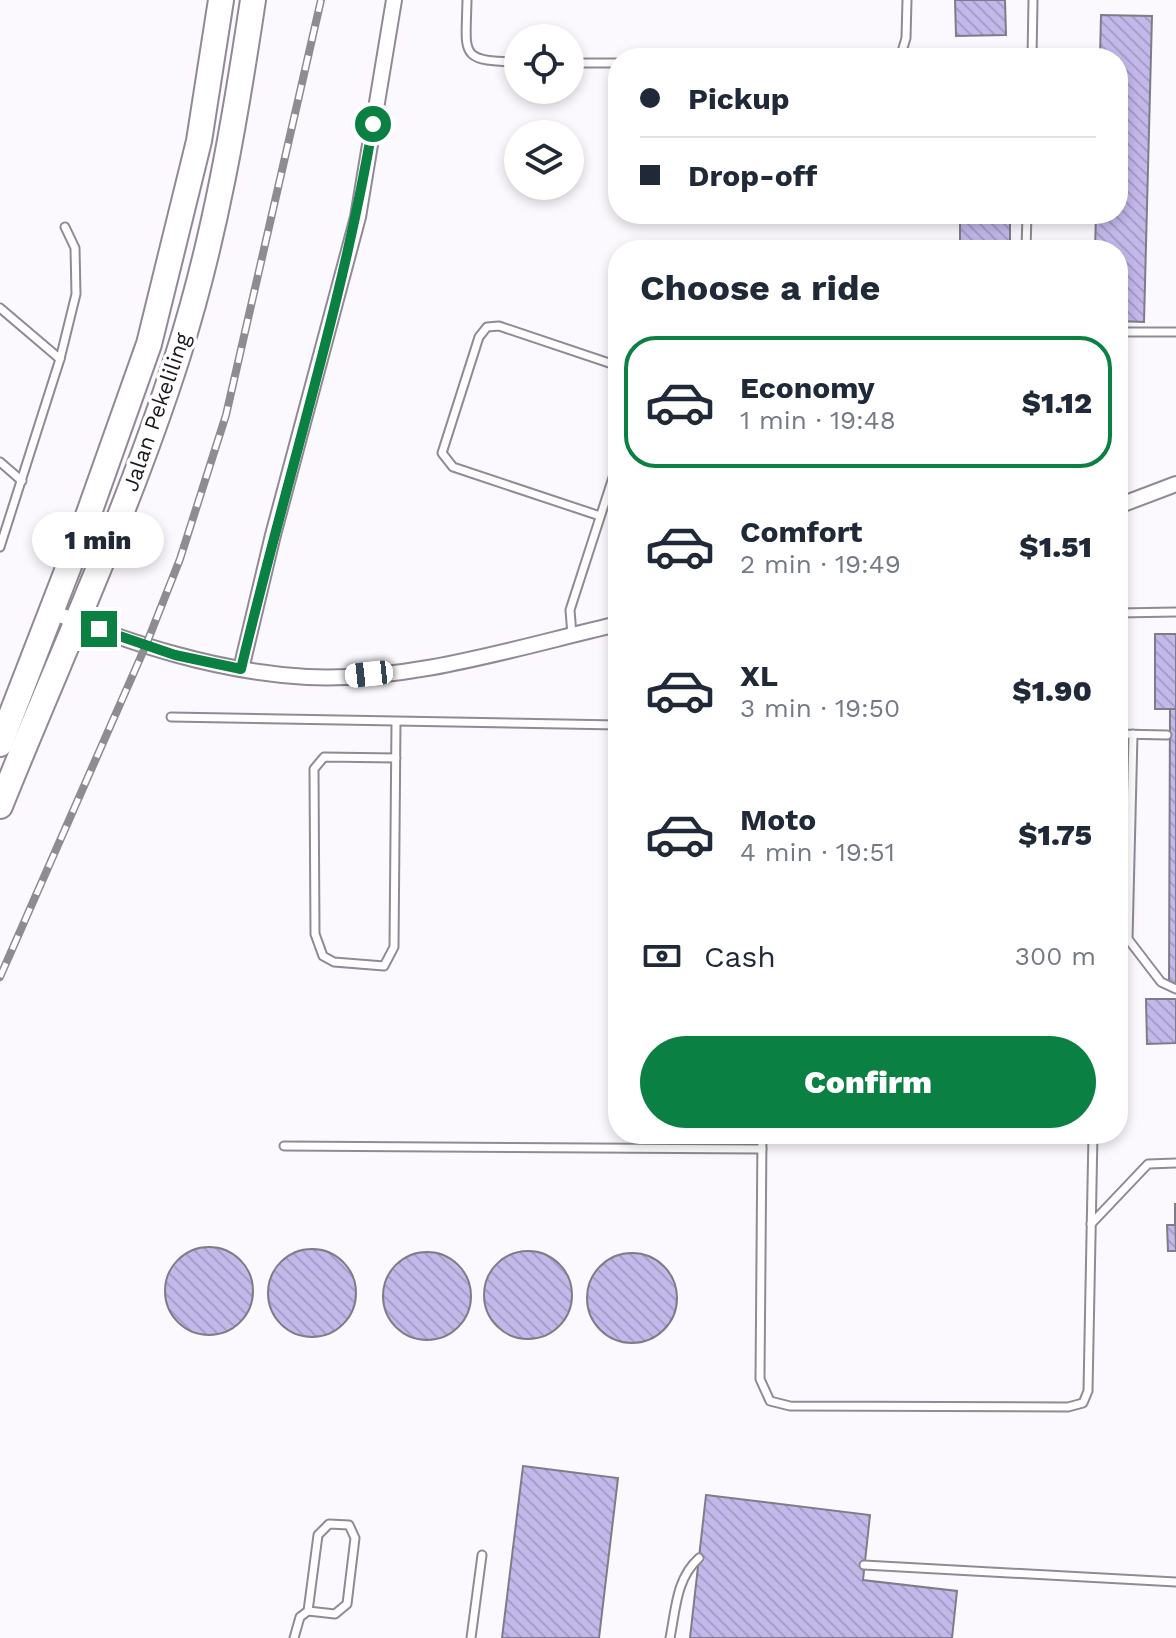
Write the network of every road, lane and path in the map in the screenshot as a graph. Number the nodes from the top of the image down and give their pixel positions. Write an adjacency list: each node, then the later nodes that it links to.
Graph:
1 (221, 0): 25 (main road, Jalan Pekeliling)
2 (253, 0): 28 (main road, Jalan Pekeliling)
3 (394, 0): 31 (street)
4 (467, 0): 9 (lane)
5 (907, 0): 7 (lane)
6 (1033, 0): 8 (lane)
7 (903, 48)
8 (1032, 48)
9 (504, 62)
10 (584, 63): 11 (lane)
11 (608, 63)
12 (65, 227): 16 (lane)
13 (0, 308): 16 (lane)
14 (1128, 332): 15 (lane)
15 (1176, 332)
16 (60, 359): 19 (lane)
17 (608, 363): 23 (lane)
18 (0, 462): 19 (lane)
19 (22, 481): 24 (lane)
20 (1176, 484): 22 (street)
21 (608, 492): 23 (lane)
22 (1128, 502)
23 (600, 516): 30 (lane)
24 (0, 547)
25 (50, 611): 28 (street); 38 (main road, Jalan Pekeliling)
26 (1176, 612): 27 (lane)
27 (1128, 613)
28 (75, 621): 31 (street); 40 (main road, Jalan Pekeliling)
29 (608, 626): 30 (street)
30 (572, 635): 31 (street)
31 (241, 669)
32 (171, 717): 33 (lane)
33 (396, 722): 34 (lane); 39 (lane)
34 (608, 725)
35 (1128, 734): 36 (lane)
36 (1133, 734): 37 (lane); 41 (lane)
37 (1167, 735)
38 (0, 744)
39 (396, 758): 39 (lane)
40 (0, 806)
41 (1128, 939): 42 (lane)
42 (1176, 989)
43 (762, 1144): 46 (lane)
44 (1093, 1144): 48 (lane)
45 (284, 1146): 46 (lane)
46 (762, 1149): 48 (lane)
47 (1176, 1163): 48 (lane)
48 (1091, 1224)
49 (482, 1555): 55 (lane)
50 (699, 1558): 56 (lane)
51 (864, 1565): 52 (lane)
52 (1176, 1582)
53 (308, 1611): 53 (lane); 54 (lane)
54 (294, 1638)
55 (471, 1638)
56 (670, 1638)

